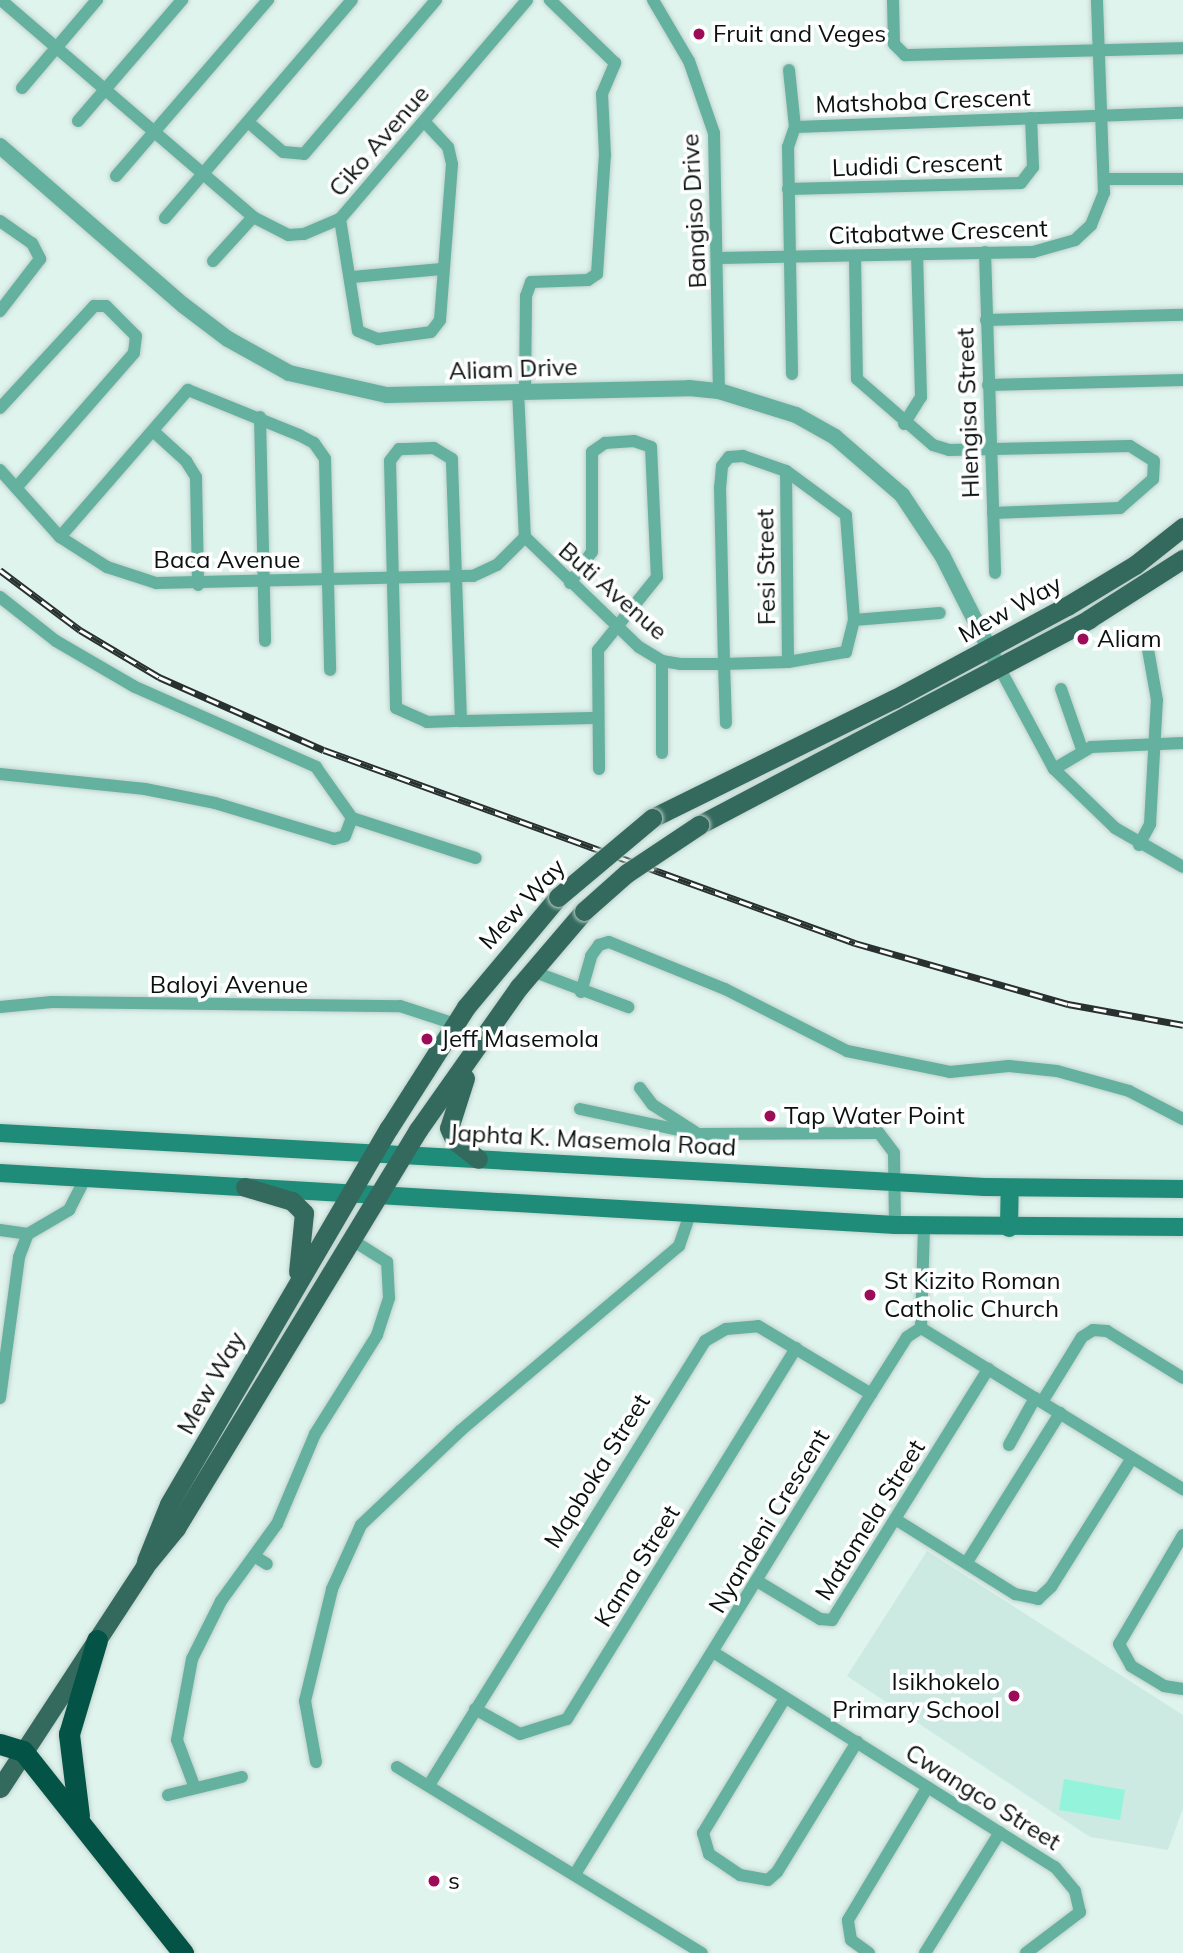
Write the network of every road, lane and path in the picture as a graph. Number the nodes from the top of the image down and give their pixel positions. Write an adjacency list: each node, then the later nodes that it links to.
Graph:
1 (97, 0): 12 (street)
2 (182, 0): 17 (street)
3 (268, 0): 25 (street)
4 (352, 0): 23 (street)
5 (436, 0): 23 (street)
6 (527, 0): 22 (street, Ciko Avenue)
7 (550, 0): 50 (street)
8 (653, 0): 39 (street, Bangiso Drive)
9 (893, 0): 14 (street)
10 (1097, 0): 14 (street, Citabatwe Crescent)
11 (3, 6): 12 (street, Ciko Avenue)
12 (54, 48): 16 (street); 17 (street, Ciko Avenue)
13 (1183, 48): 14 (street)
14 (1099, 51): 19 (street, Citabatwe Crescent)
15 (789, 69): 24 (street)
16 (22, 88)
17 (105, 89): 21 (street); 25 (street, Ciko Avenue)
18 (1183, 113): 19 (street, Matshoba Crescent)
19 (1101, 115): 20 (street, Matshoba Crescent); 30 (street, Citabatwe Crescent)
20 (1031, 118): 24 (street, Matshoba Crescent); 31 (street, Ludidi Crescent)
21 (78, 121)
22 (424, 121): 34 (street, Ciko Avenue); 42 (street)
23 (247, 122): 27 (street)
24 (795, 127): 31 (street, Matshoba Crescent)
25 (154, 131): 27 (street, Ciko Avenue); 28 (street)
26 (0, 146): 50 (street, Aliam Drive)
27 (202, 174): 32 (street, Ciko Avenue); 33 (street)
28 (116, 176)
29 (1183, 178): 30 (street)
30 (1104, 180): 36 (street, Citabatwe Crescent)
31 (788, 189): 40 (street, Matshoba Crescent)
32 (253, 217): 34 (street, Ciko Avenue); 41 (street)
33 (165, 218)
34 (340, 219): 43 (street)
35 (0, 221): 44 (street)
36 (985, 252): 37 (street, Citabatwe Crescent); 46 (street, Hlengisa Street)
37 (917, 254): 38 (street, Citabatwe Crescent); 54 (street)
38 (855, 257): 40 (street, Citabatwe Crescent); 54 (street)
39 (719, 258): 40 (street, Citabatwe Crescent); 51 (street, Bangiso Drive)
40 (790, 258): 47 (street, Matshoba Crescent)
41 (213, 261)
42 (442, 269): 43 (street); 43 (street)
43 (352, 277)
44 (0, 311)
45 (1183, 315): 46 (street)
46 (986, 320): 49 (street, Hlengisa Street)
47 (792, 374)
48 (1183, 380): 49 (street)
49 (988, 385): 56 (street, Hlengisa Street)
50 (521, 391): 51 (street, Aliam Drive); 63 (street)
51 (719, 391): 78 (street, Aliam Drive)
52 (0, 408): 59 (street)
53 (260, 417): 55 (street); 68 (street); 69 (street)
54 (904, 424): 56 (street)
55 (153, 431): 62 (street); 71 (street)
56 (991, 449): 60 (street, Hlengisa Street); 60 (street)
57 (0, 470): 59 (street, Baca Avenue)
58 (786, 471): 74 (street, Buti Avenue); 80 (street, Fesi Street); 81 (street, Buti Avenue)
59 (16, 488): 62 (street, Baca Avenue)
60 (993, 513): 65 (street, Hlengisa Street)
61 (1183, 527): 78 (main road, Mew Way)
62 (60, 537): 71 (street, Baca Avenue)
63 (525, 537): 66 (street, Baca Avenue); 70 (street, Buti Avenue)
64 (1183, 559): 82 (main road, Mew Way)
65 (995, 573)
66 (457, 578): 67 (street, Baca Avenue); 67 (street); 86 (street)
67 (391, 579): 68 (street, Baca Avenue); 86 (street)
68 (328, 580): 69 (street, Baca Avenue); 83 (street, Baca Avenue)
69 (263, 583): 71 (street, Baca Avenue); 76 (street)
70 (570, 583): 75 (street, Buti Avenue); 75 (street)
71 (198, 585)
72 (0, 597): 95 (street)
73 (940, 613): 74 (street)
74 (853, 620): 80 (street, Buti Avenue)
75 (617, 626): 79 (street, Buti Avenue); 85 (street)
76 (265, 642)
77 (1147, 644): 88 (street)
78 (989, 648): 82 (street, Aliam Drive); 103 (main road, Mew Way, bridge)
79 (662, 660): 81 (street, Buti Avenue); 91 (street)
80 (788, 662): 81 (street, Buti Avenue)
81 (724, 663): 87 (street)
82 (999, 667): 93 (street); 99 (main road, Mew Way, bridge)
83 (330, 670)
84 (1061, 689): 90 (street)
85 (596, 718): 86 (street); 92 (street)
86 (461, 722)
87 (726, 723)
88 (1152, 743): 89 (street); 90 (street); 96 (street)
89 (1183, 743)
90 (1082, 749): 93 (street)
91 (662, 752)
92 (599, 769)
93 (1054, 769): 96 (street)
94 (0, 774): 95 (street)
95 (352, 818): 97 (street)
96 (1139, 845): 98 (street)
97 (476, 858)
98 (1183, 867)
99 (532, 971): 100 (street); 104 (main road, Mew Way)
100 (580, 992): 102 (street); 107 (street)
101 (0, 1007): 103 (street, Baloyi Avenue)
102 (628, 1007)
103 (455, 1024): 110 (main road, Mew Way)
104 (485, 1032): 111 (main road, Mew Way); 112 (main road)
105 (640, 1088): 109 (street)
106 (580, 1108): 109 (street)
107 (1183, 1119)
108 (0, 1133): 110 (main road, Japhta K. Masemola Road)
109 (698, 1134): 115 (street)
110 (374, 1154): 111 (main road, Japhta K. Masemola Road); 119 (main road, Mew Way)
111 (404, 1156): 112 (main road, Japhta K. Masemola Road); 120 (main road, Mew Way)
112 (478, 1159): 115 (main road, Japhta K. Masemola Road)
113 (0, 1173): 114 (main road)
114 (85, 1178): 116 (main road); 127 (street)
115 (893, 1181): 117 (main road, Japhta K. Masemola Road); 122 (street)
116 (245, 1186): 119 (main road); 129 (main road)
117 (1010, 1188): 118 (main road, Japhta K. Masemola Road); 125 (main road)
118 (1183, 1189)
119 (352, 1193): 120 (main road); 129 (main road, Mew Way)
120 (382, 1194): 121 (main road); 128 (main road, Mew Way)
121 (691, 1212): 122 (main road); 156 (street)
122 (895, 1225): 123 (main road)
123 (924, 1226): 125 (main road); 130 (street)
124 (1183, 1227): 125 (main road)
125 (1009, 1228)
126 (0, 1230): 127 (street)
127 (27, 1234): 135 (street)
128 (352, 1240): 143 (street); 146 (main road, Mew Way)
129 (296, 1284): 146 (main road, Mew Way)
130 (921, 1328): 132 (street); 134 (street, Nyandeni Crescent)
131 (796, 1348): 134 (street, Mqoboka Street); 152 (street, Mqoboka Street); 152 (street, Kama Street)
132 (988, 1369): 136 (street); 141 (street, Matomela Street)
133 (1183, 1378): 136 (street)
134 (871, 1394): 147 (street, Nyandeni Crescent)
135 (0, 1398)
136 (1039, 1400): 137 (street); 138 (street)
137 (1060, 1413): 139 (street); 144 (street)
138 (1009, 1445)
139 (1132, 1458): 140 (street); 144 (street)
140 (1183, 1489)
141 (895, 1519): 144 (street); 147 (street, Matomela Street)
142 (1183, 1535): 150 (street)
143 (254, 1556): 145 (street); 161 (street)
144 (967, 1562)
145 (267, 1564)
146 (145, 1566): 148 (main road, Mew Way)
147 (757, 1581): 149 (street, Nyandeni Crescent)
148 (97, 1640): 155 (main road, Mew Way); 164 (highway)
149 (713, 1652): 151 (street, Cwangco Street); 166 (street, Nyandeni Crescent)
150 (1183, 1689)
151 (785, 1698): 153 (street, Cwangco Street); 153 (street)
152 (475, 1709): 159 (street, Mqoboka Street)
153 (857, 1742): 162 (street, Cwangco Street)
154 (0, 1744): 155 (highway)
155 (23, 1751): 160 (main road, Mew Way); 164 (highway)
156 (316, 1762)
157 (397, 1767): 159 (street)
158 (242, 1777): 161 (street)
159 (429, 1785): 166 (street)
160 (0, 1788)
161 (195, 1788): 163 (street)
162 (928, 1788): 165 (street, Cwangco Street); 169 (street)
163 (168, 1795)
164 (82, 1825): 167 (highway)
165 (1000, 1832): 170 (street); 171 (street, Cwangco Street)
166 (575, 1874): 168 (street)
167 (183, 1953)
168 (702, 1953)
169 (869, 1953)
170 (925, 1953)
171 (1026, 1953)

